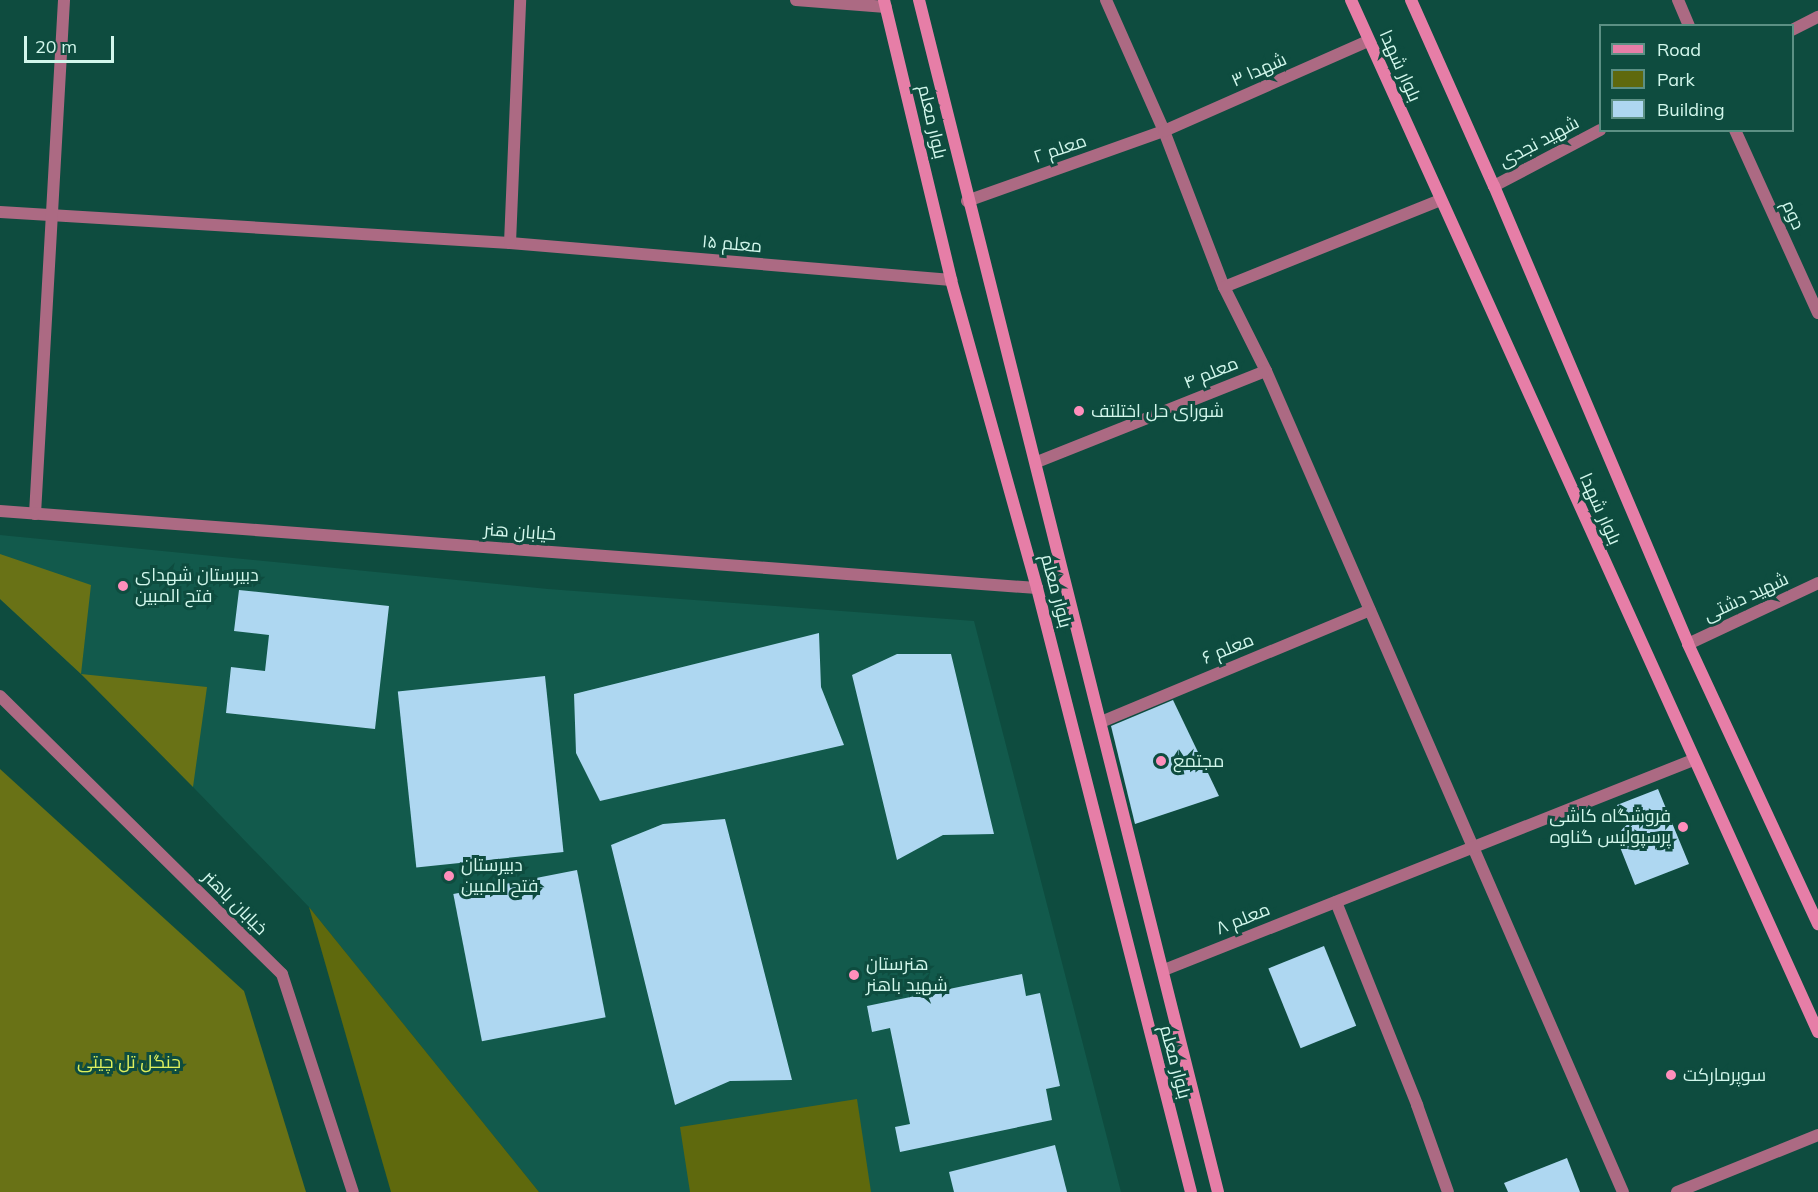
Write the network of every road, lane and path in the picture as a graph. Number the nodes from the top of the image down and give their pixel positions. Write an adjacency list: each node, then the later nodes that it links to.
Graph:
1 (64, 0): 21 (street)
2 (520, 0): 22 (street)
3 (796, 0): 9 (street)
4 (919, 0): 19 (main road, بلوار معلم)
5 (1106, 0): 14 (street)
6 (1351, 0): 13 (main road, بلوار شهدا)
7 (1411, 0): 17 (main road, بلوار شهدا)
8 (1678, 0): 11 (street)
9 (885, 4): 23 (main road, بلوار معلم)
10 (1818, 17): 12 (street)
11 (1688, 24)
12 (1794, 29)
13 (1368, 41): 14 (street, شهدا ۳); 18 (main road, بلوار شهدا)
14 (1164, 131): 19 (street, معلم ۲); 24 (street)
15 (1599, 131): 17 (street, شهید نجدی)
16 (1737, 132): 25 (street, دوم)
17 (1494, 186): 33 (main road, بلوار شهدا)
18 (1440, 200): 24 (street); 36 (main road, بلوار شهدا)
19 (967, 201): 27 (main road, بلوار معلم)
20 (0, 212): 21 (street, معلم ۱۵)
21 (52, 215): 22 (street, معلم ۱۵); 29 (street)
22 (510, 243): 23 (street, معلم ۱۵)
23 (951, 280): 31 (main road, بلوار معلم)
24 (1224, 286): 26 (street)
25 (1818, 314)
26 (1266, 371): 27 (street, معلم ۴); 32 (street)
27 (1037, 462): 35 (main road, بلوار معلم)
28 (0, 511): 29 (street, خیابان هنر)
29 (35, 514): 31 (street, خیابان هنر)
30 (1818, 584): 33 (street, شهید دشتی)
31 (1037, 588): 44 (main road, بلوار معلم)
32 (1370, 610): 35 (street, معلم ۶); 37 (street)
33 (1688, 644): 39 (main road, بلوار شهدا)
34 (0, 696): 43 (street, خیابان باهنر)
35 (1101, 722): 40 (main road, بلوار معلم)
36 (1694, 760): 37 (street, معلم ۸); 41 (main road, بلوار شهدا)
37 (1473, 847): 38 (street, معلم ۸); 47 (street)
38 (1336, 902): 40 (street, معلم ۸); 46 (street)
39 (1817, 920)
40 (1164, 970): 45 (main road, بلوار معلم)
41 (1818, 1032)
42 (1818, 1135): 48 (street)
43 (353, 1192)
44 (1191, 1192)
45 (1218, 1192)
46 (1448, 1192)
47 (1623, 1192)
48 (1677, 1192)

